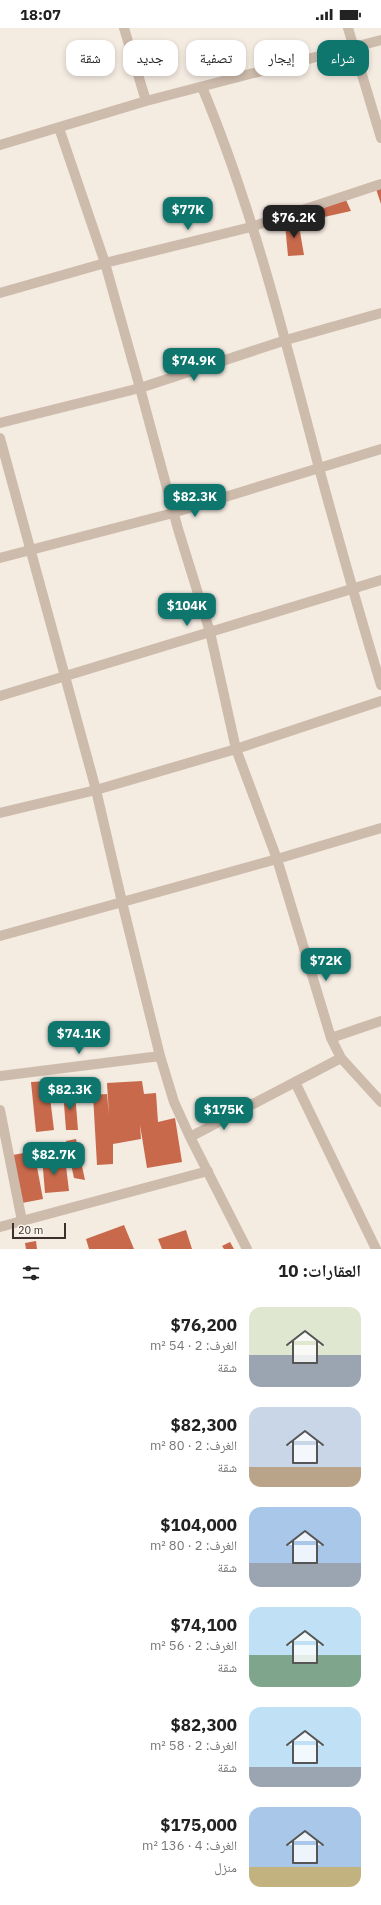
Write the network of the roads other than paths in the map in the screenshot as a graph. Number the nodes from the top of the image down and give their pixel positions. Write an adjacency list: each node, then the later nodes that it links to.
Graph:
1 (124, 28): 9 (street)
2 (348, 28): 3 (street)
3 (352, 40)
4 (381, 40): 5 (street)
5 (369, 43)
6 (317, 57): 8 (street)
7 (363, 76): 11 (street)
8 (202, 86): 9 (street); 14 (street)
9 (146, 101): 10 (street)
10 (59, 128): 12 (street); 15 (street)
11 (381, 138)
12 (0, 145)
13 (381, 184): 14 (street)
14 (251, 226): 15 (street); 18 (street)
15 (105, 263): 16 (street); 19 (street)
16 (0, 293)
17 (381, 313): 18 (street)
18 (286, 340): 19 (street); 23 (street)
19 (140, 388): 20 (street); 24 (street)
20 (0, 422)
21 (0, 438): 25 (street)
22 (381, 449): 23 (street)
23 (319, 468): 24 (street); 28 (street)
24 (174, 513): 25 (street); 29 (street)
25 (31, 549): 26 (street); 30 (street)
26 (0, 558)
27 (381, 580): 28 (street)
28 (352, 588): 29 (street); 31 (street)
29 (210, 632): 30 (street); 34 (street)
30 (66, 677): 32 (street); 35 (street)
31 (381, 685)
32 (0, 696)
33 (381, 701): 34 (street)
34 (236, 749): 35 (street); 38 (street)
35 (96, 790): 36 (street); 39 (street)
36 (0, 813)
37 (381, 828): 38 (street)
38 (277, 859): 39 (street); 42 (street)
39 (122, 902): 40 (street); 43 (street)
40 (0, 936)
41 (381, 1021): 42 (street)
42 (331, 1038): 44 (street)
43 (160, 1056): 45 (street); 49 (street)
44 (341, 1058): 46 (street); 47 (street)
45 (0, 1076)
46 (295, 1082): 49 (street); 54 (street)
47 (381, 1102)
48 (0, 1110): 51 (street)
49 (190, 1137): 50 (street)
50 (208, 1172): 51 (street); 53 (street)
51 (22, 1221): 52 (street)
52 (0, 1227)
53 (248, 1249)
54 (376, 1249)

